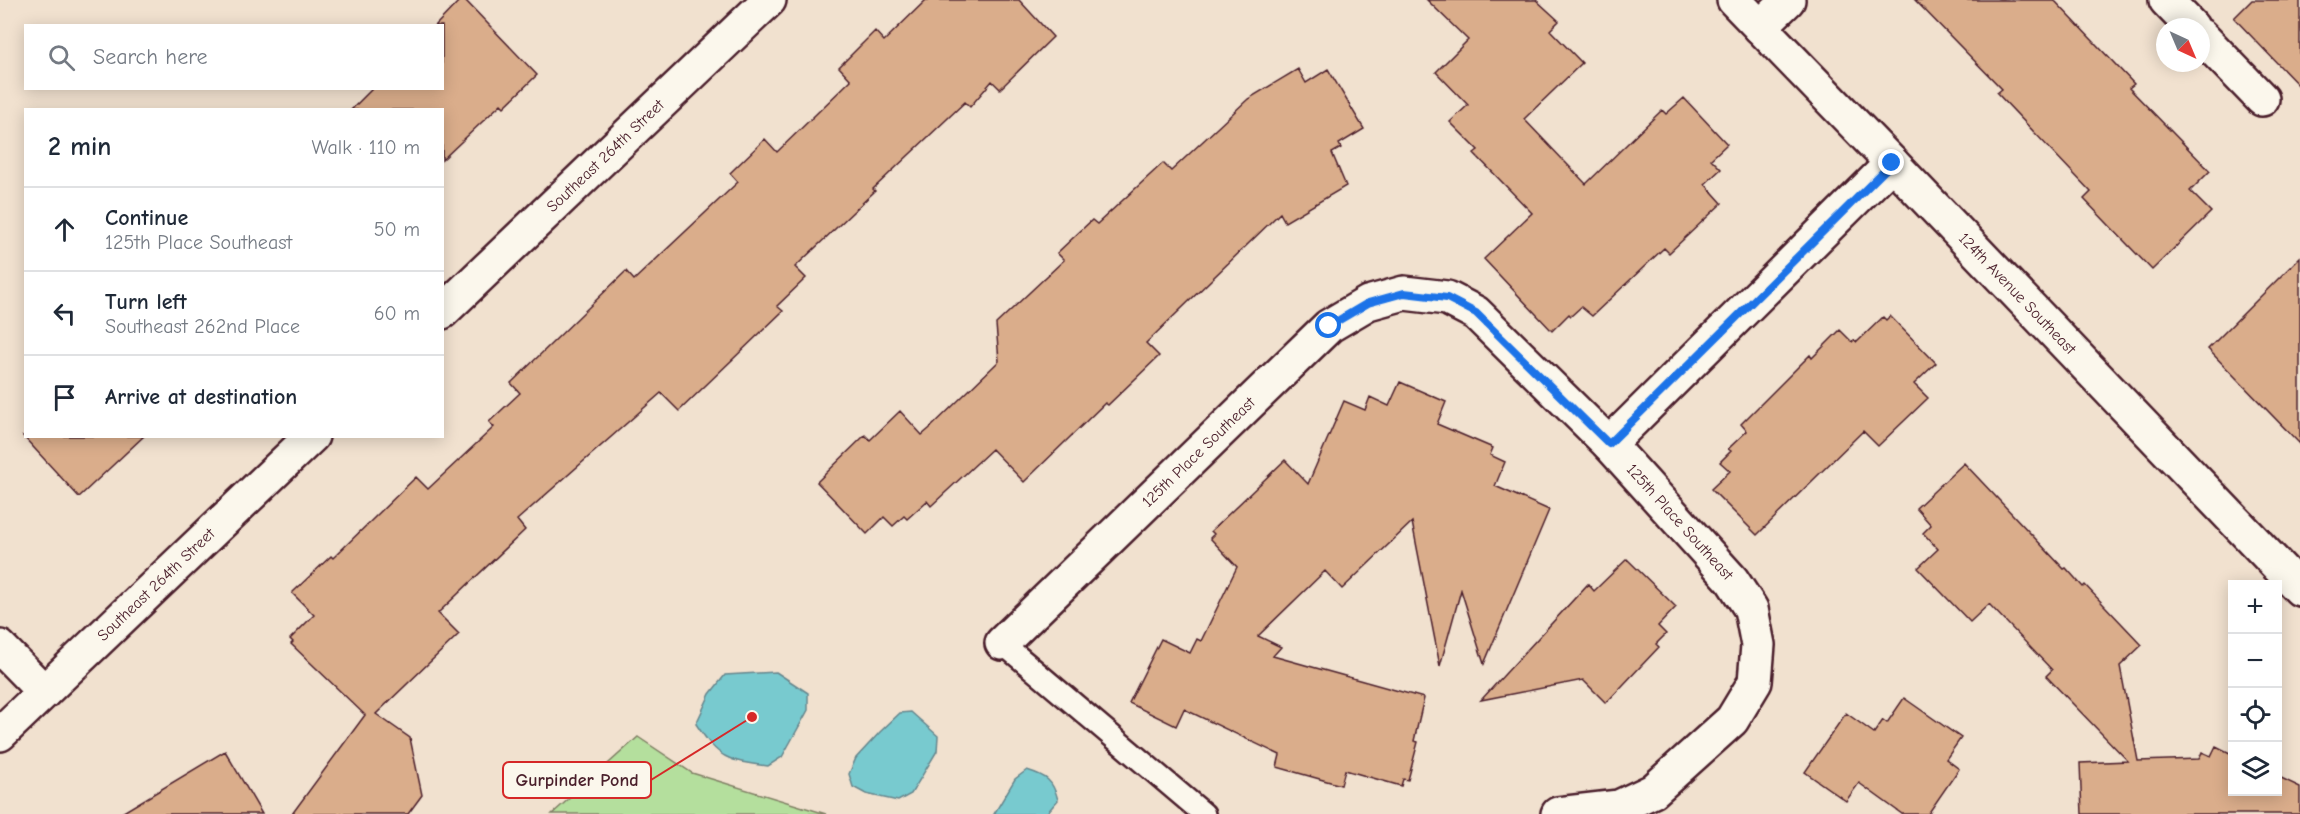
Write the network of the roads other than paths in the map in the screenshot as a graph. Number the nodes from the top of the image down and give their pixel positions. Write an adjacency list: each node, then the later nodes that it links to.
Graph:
1 (769, 0): 10 (street, Southeast 264th Street)
2 (1734, 0): 6 (street, 124th Avenue Southeast)
3 (1788, 0): 6 (street)
4 (2166, 0): 5 (street)
5 (2183, 18)
6 (1760, 27): 9 (street, 124th Avenue Southeast)
7 (2210, 45): 8 (street)
8 (2262, 99)
9 (1892, 163): 12 (street); 13 (street, 124th Avenue Southeast)
10 (444, 310)
11 (310, 438): 16 (street, Southeast 264th Street)
12 (1609, 444): 14 (street, 125th Place Southeast); 19 (street, 125th Place Southeast)
13 (2300, 589)
14 (1002, 643): 18 (lane)
15 (0, 647): 16 (street)
16 (44, 692): 17 (street, Southeast 264th Street)
17 (0, 734)
18 (1204, 814)
19 (1558, 814)

